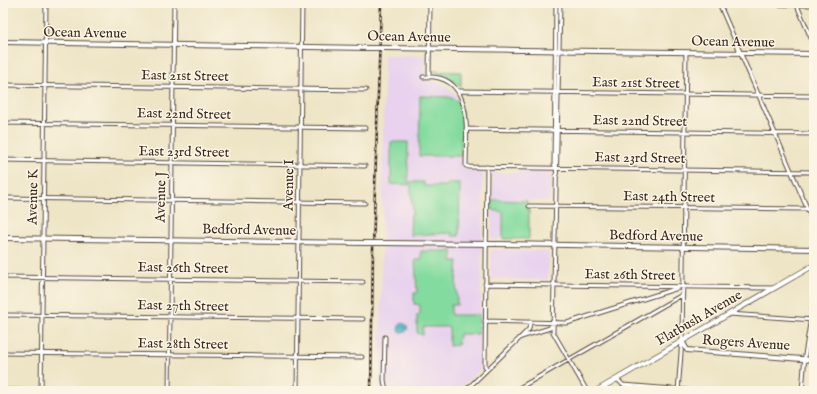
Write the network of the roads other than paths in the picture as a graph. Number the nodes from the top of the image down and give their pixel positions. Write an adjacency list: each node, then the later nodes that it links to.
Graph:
1 (46, 3): 12 (street, Avenue K)
2 (174, 3): 14 (street, Avenue J)
3 (302, 3): 15 (street, Avenue I)
4 (430, 3): 16 (street)
5 (556, 3): 17 (street)
6 (560, 3): 17 (street)
7 (674, 3): 8 (street)
8 (719, 3): 9 (street); 19 (street)
9 (796, 4): 10 (street); 13 (street)
10 (814, 5)
11 (3, 42): 12 (main road, Ocean Avenue)
12 (46, 43): 14 (main road, Ocean Avenue); 24 (street, Avenue K)
13 (814, 45)
14 (174, 46): 15 (main road, Ocean Avenue); 25 (street, Avenue J)
15 (302, 47): 16 (main road, Ocean Avenue, bridge); 26 (street, Avenue I)
16 (429, 48): 17 (main road, Ocean Avenue); 21 (street)
17 (557, 50): 18 (main road, Ocean Avenue); 29 (street); 30 (street)
18 (686, 52): 19 (main road, Ocean Avenue); 31 (street)
19 (740, 53): 20 (main road, Ocean Avenue); 32 (street)
20 (814, 54)
21 (429, 76): 22 (street); 28 (street)
22 (424, 77)
23 (3, 85): 24 (street, East 21st Street)
24 (45, 85): 25 (street, East 21st Street); 35 (street, Avenue K)
25 (173, 87): 26 (street, East 21st Street); 36 (street, Avenue J)
26 (301, 89): 27 (street, East 21st Street); 37 (street, Avenue I)
27 (366, 90)
28 (459, 91): 29 (street, East 21st Street); 39 (street)
29 (554, 93): 30 (street, East 21st Street); 40 (street)
30 (559, 93): 31 (street, East 21st Street); 41 (street)
31 (685, 94): 32 (street, East 21st Street); 42 (street)
32 (759, 95): 33 (street, East 21st Street); 43 (street)
33 (814, 96)
34 (3, 123): 35 (street, East 22nd Street)
35 (45, 123): 36 (street, East 22nd Street); 46 (street, Avenue K)
36 (173, 125): 37 (street, East 22nd Street); 47 (street, Avenue J)
37 (301, 127): 38 (street, East 22nd Street); 48 (street, Avenue I)
38 (366, 128)
39 (466, 129): 40 (street, East 22nd Street); 50 (street, East 23rd Street)
40 (554, 130): 41 (street, East 22nd Street); 51 (street)
41 (558, 130): 42 (street, East 22nd Street); 51 (street)
42 (684, 132): 43 (street, East 22nd Street); 52 (street)
43 (775, 133): 44 (street, East 22nd Street); 53 (street)
44 (814, 134)
45 (3, 160): 46 (street, East 23rd Street)
46 (44, 161): 47 (street, East 23rd Street); 56 (street, Avenue K)
47 (172, 163): 48 (street, East 23rd Street); 57 (street, Avenue J)
48 (300, 165): 49 (street, East 23rd Street); 58 (street, Avenue I)
49 (365, 166)
50 (487, 167): 51 (street, East 23rd Street); 69 (street)
51 (556, 168): 52 (street, East 23rd Street); 61 (street)
52 (684, 170): 53 (street, East 23rd Street); 62 (street)
53 (791, 172): 54 (street, East 23rd Street); 63 (street)
54 (814, 172)
55 (3, 198): 56 (street)
56 (44, 199): 57 (street); 66 (street, Avenue K)
57 (172, 201): 58 (street); 67 (street, Avenue J)
58 (300, 202): 59 (street); 68 (street, Avenue I)
59 (365, 203)
60 (529, 206): 61 (street, East 24th Street)
61 (555, 206): 62 (street, East 24th Street); 70 (street)
62 (683, 208): 63 (street, East 24th Street); 71 (street)
63 (808, 209): 64 (street)
64 (814, 224)
65 (3, 238): 66 (main road, Bedford Avenue)
66 (43, 238): 67 (main road, Bedford Avenue); 75 (street, Avenue K)
67 (171, 240): 68 (main road, Bedford Avenue); 76 (street, Avenue J)
68 (299, 242): 69 (main road, Bedford Avenue, bridge); 77 (street, Avenue I)
69 (486, 244): 70 (main road, Bedford Avenue); 79 (street)
70 (555, 245): 71 (main road, Bedford Avenue); 80 (street)
71 (683, 247): 72 (main road, Bedford Avenue); 81 (street)
72 (814, 249)
73 (814, 265): 82 (main road, Flatbush Avenue)
74 (3, 277): 75 (street, East 26th Street)
75 (43, 277): 76 (street, East 26th Street); 87 (street, Avenue K)
76 (170, 279): 77 (street, East 26th Street); 88 (street, Avenue J)
77 (298, 281): 78 (street, East 26th Street); 89 (street, Avenue I)
78 (363, 282)
79 (485, 284): 80 (street, East 26th Street); 92 (street)
80 (554, 284): 81 (street, East 26th Street); 94 (street)
81 (682, 286): 82 (street, East 26th Street); 83 (street); 94 (street)
82 (774, 288): 85 (main road, Flatbush Avenue)
83 (682, 295): 97 (street); 104 (street)
84 (814, 299): 91 (street)
85 (730, 314): 91 (street); 97 (main road, Flatbush Avenue)
86 (3, 315): 87 (street, East 27th Street)
87 (42, 315): 88 (street, East 27th Street); 99 (street, Avenue K)
88 (170, 317): 89 (street, East 27th Street); 100 (street, Avenue J)
89 (298, 319): 90 (street, East 27th Street); 101 (street, Avenue I)
90 (363, 320)
91 (812, 320): 103 (street)
92 (485, 321): 93 (street); 106 (street)
93 (530, 322): 94 (street); 96 (street)
94 (553, 323): 96 (street); 104 (street)
95 (386, 336): 114 (street)
96 (521, 337): 106 (street)
97 (682, 341): 103 (main road, Rogers Avenue); 107 (main road, Flatbush Avenue); 109 (street)
98 (3, 352): 99 (street, East 28th Street)
99 (42, 353): 100 (street, East 28th Street); 110 (street, Avenue K)
100 (170, 355): 101 (street, East 28th Street); 112 (street, Avenue J)
101 (297, 356): 102 (street, East 28th Street); 113 (street, Avenue I)
102 (362, 358)
103 (805, 359): 105 (main road, Rogers Avenue); 120 (street)
104 (568, 360): 116 (street); 117 (street)
105 (814, 360)
106 (487, 369): 115 (street)
107 (617, 379): 109 (street); 118 (main road, Flatbush Avenue)
108 (3, 390): 110 (street)
109 (678, 390): 119 (street)
110 (41, 391): 111 (street)
111 (54, 391)
112 (169, 391)
113 (297, 391)
114 (386, 391)
115 (465, 391)
116 (514, 391)
117 (587, 391)
118 (596, 391)
119 (697, 391)
120 (802, 391)

